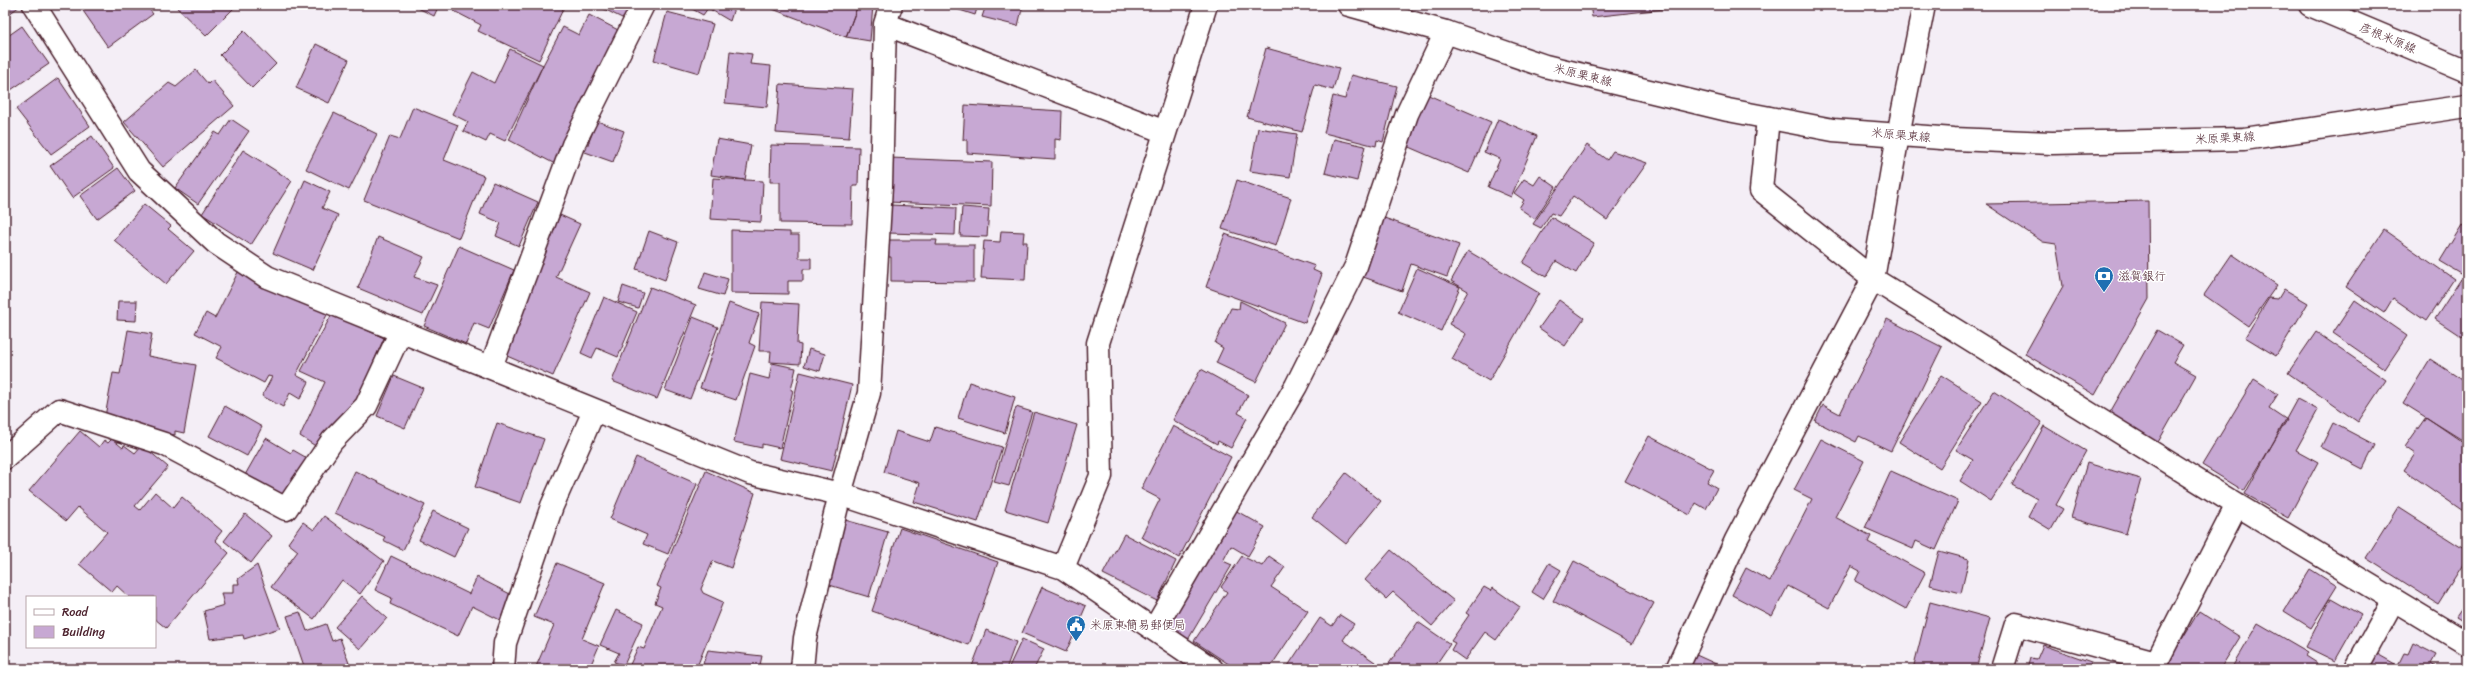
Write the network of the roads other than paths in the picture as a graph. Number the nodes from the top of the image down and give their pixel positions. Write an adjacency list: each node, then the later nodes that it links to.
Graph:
1 (34, 5): 15 (street)
2 (643, 5): 16 (street)
3 (1206, 5): 12 (street)
4 (1349, 5): 8 (street, 米原栗東線)
5 (1924, 5): 13 (street)
6 (2310, 5): 9 (street, 彦根米原線)
7 (888, 14): 12 (street); 19 (street)
8 (1446, 32): 11 (street, 米原栗東線); 23 (street)
9 (2467, 71)
10 (2467, 106): 13 (street, 米原栗東線)
11 (1768, 118): 13 (street, 米原栗東線); 14 (street)
12 (1165, 132): 21 (street)
13 (1898, 135): 14 (street)
14 (1873, 279): 20 (street); 29 (street)
15 (401, 331): 16 (street); 18 (street)
16 (491, 367): 17 (street)
17 (594, 411): 19 (street); 26 (street)
18 (5, 458)
19 (840, 494): 21 (street); 27 (street)
20 (2237, 505): 22 (street); 25 (street)
21 (1063, 568): 23 (street)
22 (2394, 600): 24 (street); 31 (street)
23 (1155, 628): 28 (street)
24 (2467, 644)
25 (2155, 666): 30 (street)
26 (502, 669)
27 (802, 669)
28 (1212, 669)
29 (1676, 669)
30 (2002, 669)
31 (2356, 669)

